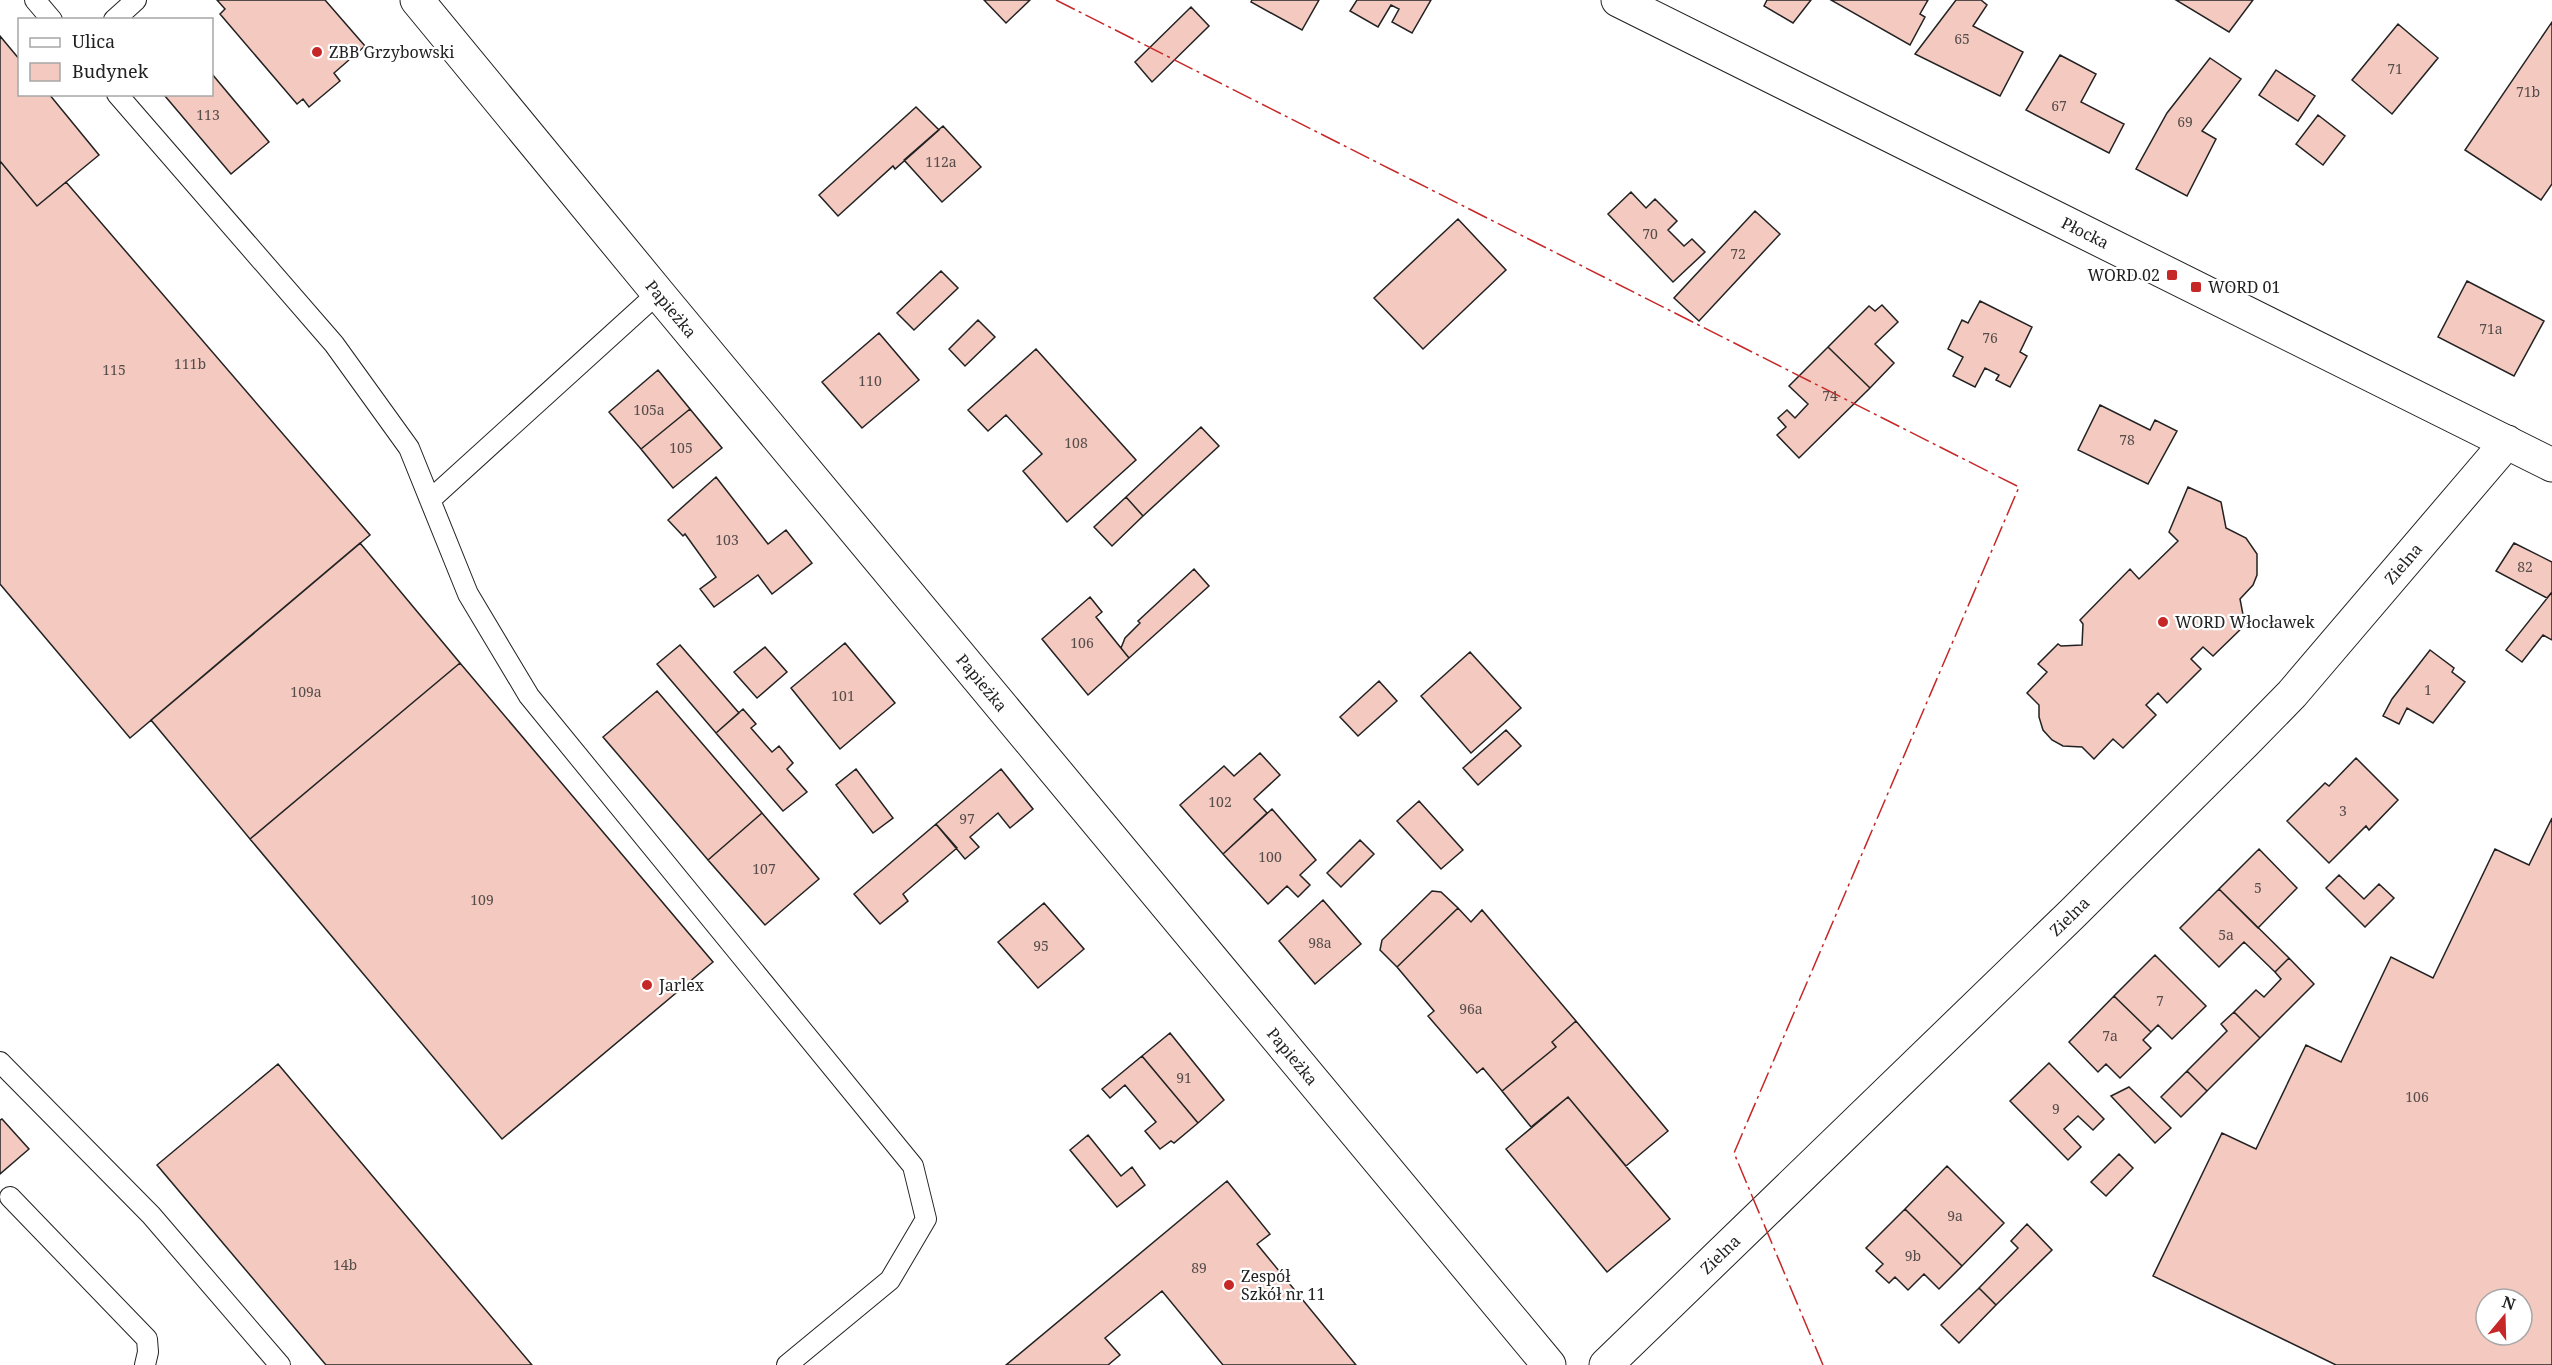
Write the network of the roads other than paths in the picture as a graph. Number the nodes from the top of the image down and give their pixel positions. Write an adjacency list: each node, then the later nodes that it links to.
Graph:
1 (35, 0): 5 (lane)
2 (136, 0): 6 (lane)
3 (417, 0): 8 (street, Papieżka)
4 (1618, 0): 9 (street, Płocka)
5 (50, 18)
6 (116, 18)
7 (119, 96): 11 (lane)
8 (658, 293): 11 (lane); 17 (street, Papieżka)
9 (2507, 442): 10 (street, Płocka); 18 (street, Zielna)
10 (2552, 465)
11 (430, 500): 16 (lane)
12 (0, 1062): 15 (lane)
13 (10, 1197): 14 (lane)
14 (145, 1365)
15 (280, 1365)
16 (787, 1365)
17 (1549, 1365)
18 (1606, 1365)

